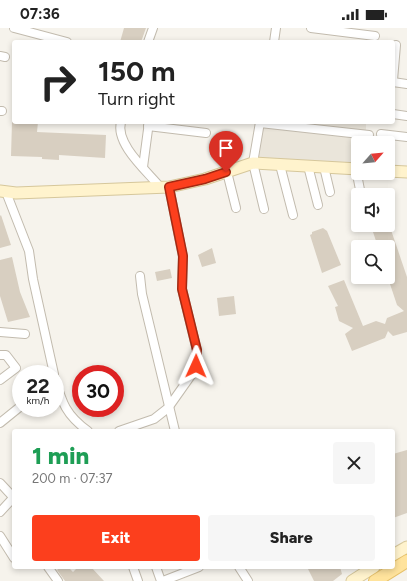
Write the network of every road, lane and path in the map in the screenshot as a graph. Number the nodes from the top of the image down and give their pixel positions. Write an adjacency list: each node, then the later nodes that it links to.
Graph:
1 (14, 28): 6 (street)
2 (154, 28): 7 (street)
3 (276, 28): 8 (street)
4 (311, 28): 5 (street)
5 (375, 36)
6 (59, 40)
7 (149, 40)
8 (274, 40)
9 (396, 45): 10 (street)
10 (395, 57)
11 (395, 81): 12 (street)
12 (407, 84)
13 (395, 114): 14 (street)
14 (407, 116)
15 (120, 124): 26 (street)
16 (149, 124): 19 (street); 26 (street)
17 (260, 124): 23 (street)
18 (277, 124): 21 (street)
19 (206, 133)
20 (381, 134): 22 (street)
21 (368, 135)
22 (407, 137)
23 (253, 163): 24 (street); 30 (street); 37 (street)
24 (280, 164): 25 (street); 38 (street)
25 (308, 166): 27 (street); 35 (street)
26 (143, 167): 32 (street)
27 (324, 167): 28 (street); 34 (street)
28 (351, 169)
29 (395, 171): 31 (street)
30 (226, 172): 32 (street); 36 (street)
31 (407, 172)
32 (164, 187): 33 (street); 46 (street)
33 (3, 192): 43 (street)
34 (330, 192)
35 (318, 205)
36 (236, 208)
37 (264, 209)
38 (293, 215)
39 (140, 276): 46 (street)
40 (0, 332): 41 (street)
41 (25, 334)
42 (0, 355): 44 (street)
43 (52, 365)
44 (0, 380)
45 (64, 408): 49 (street)
46 (168, 408): 50 (street); 51 (street)
47 (12, 413): 48 (street)
48 (0, 423)
49 (85, 429)
50 (125, 429)
51 (174, 429)
52 (0, 483): 53 (street)
53 (12, 496)
54 (12, 500): 55 (street)
55 (0, 512)
56 (0, 536): 59 (street)
57 (407, 546): 58 (street)
58 (395, 554)
59 (12, 555)
60 (407, 560): 61 (main road)
61 (395, 568)
62 (49, 569): 71 (street)
63 (134, 569): 72 (street)
64 (157, 569): 73 (street)
65 (189, 569): 73 (street)
66 (240, 569): 74 (street)
67 (371, 569): 75 (street)
68 (373, 569): 70 (street)
69 (394, 569): 70 (main road)
70 (377, 580)
71 (58, 581)
72 (138, 581)
73 (162, 581)
74 (248, 581)
75 (352, 581)

